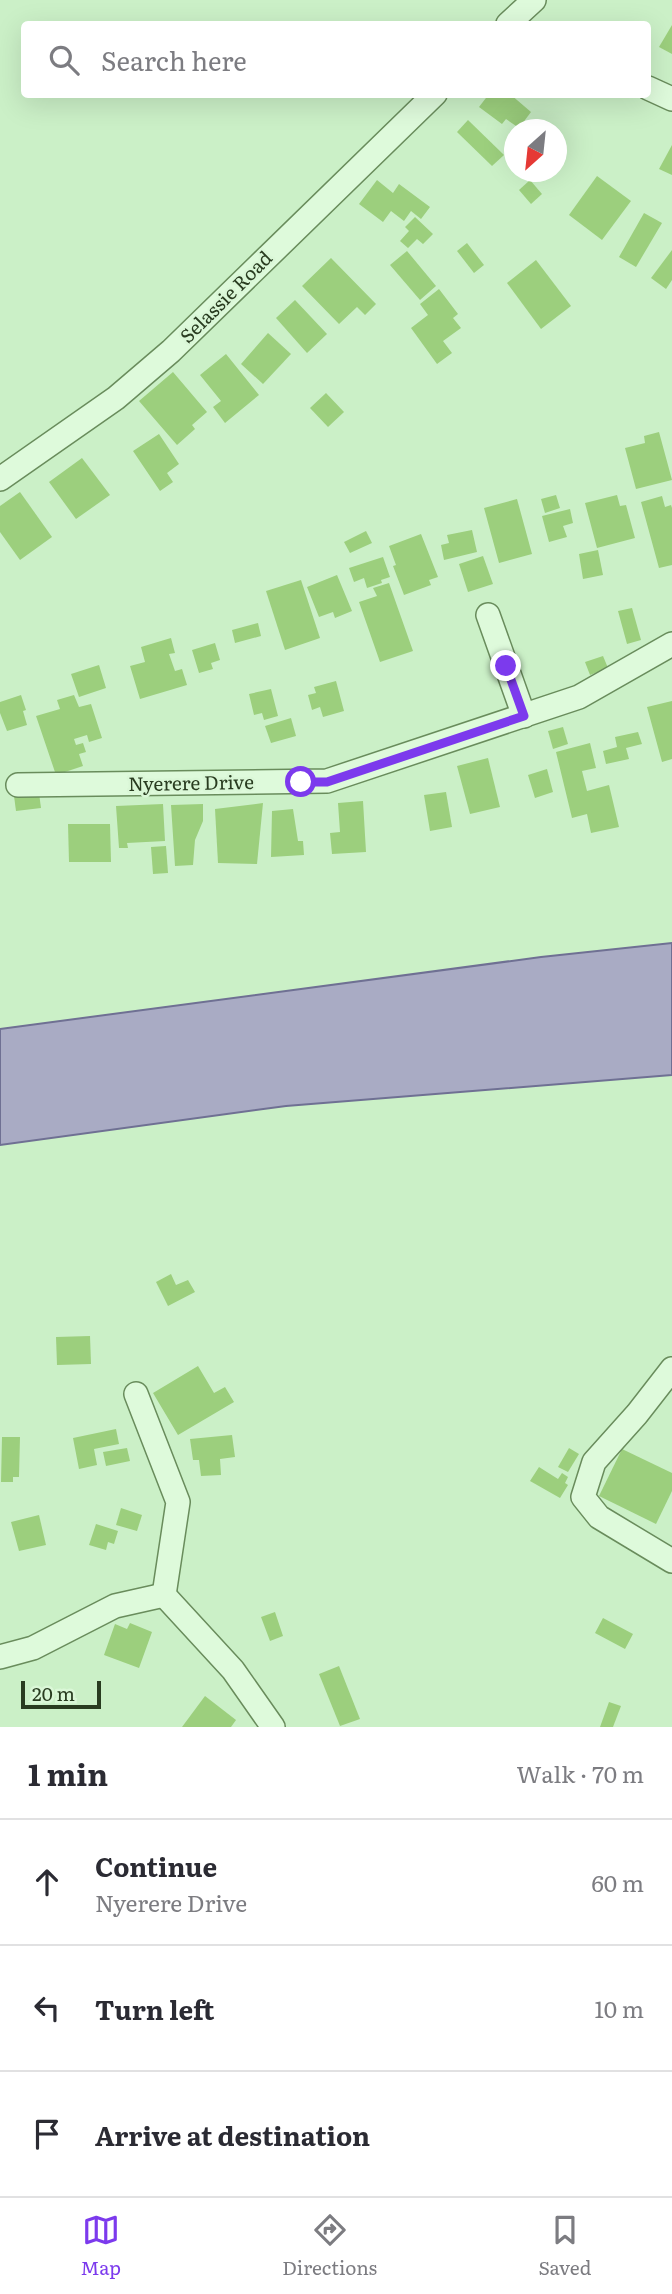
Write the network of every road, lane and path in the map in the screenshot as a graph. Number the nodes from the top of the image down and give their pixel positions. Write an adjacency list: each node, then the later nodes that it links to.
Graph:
1 (534, 0): 2 (street)
2 (511, 21)
3 (651, 89): 5 (street)
4 (431, 98): 6 (street, Selassie Road)
5 (672, 99)
6 (0, 479)
7 (488, 615): 9 (street)
8 (672, 644): 9 (street, Nyerere Drive)
9 (524, 716): 10 (street, Nyerere Drive)
10 (18, 785)
11 (672, 1369): 13 (street)
12 (136, 1394): 14 (street)
13 (672, 1560)
14 (164, 1595): 15 (street); 16 (street)
15 (0, 1657)
16 (273, 1727)

